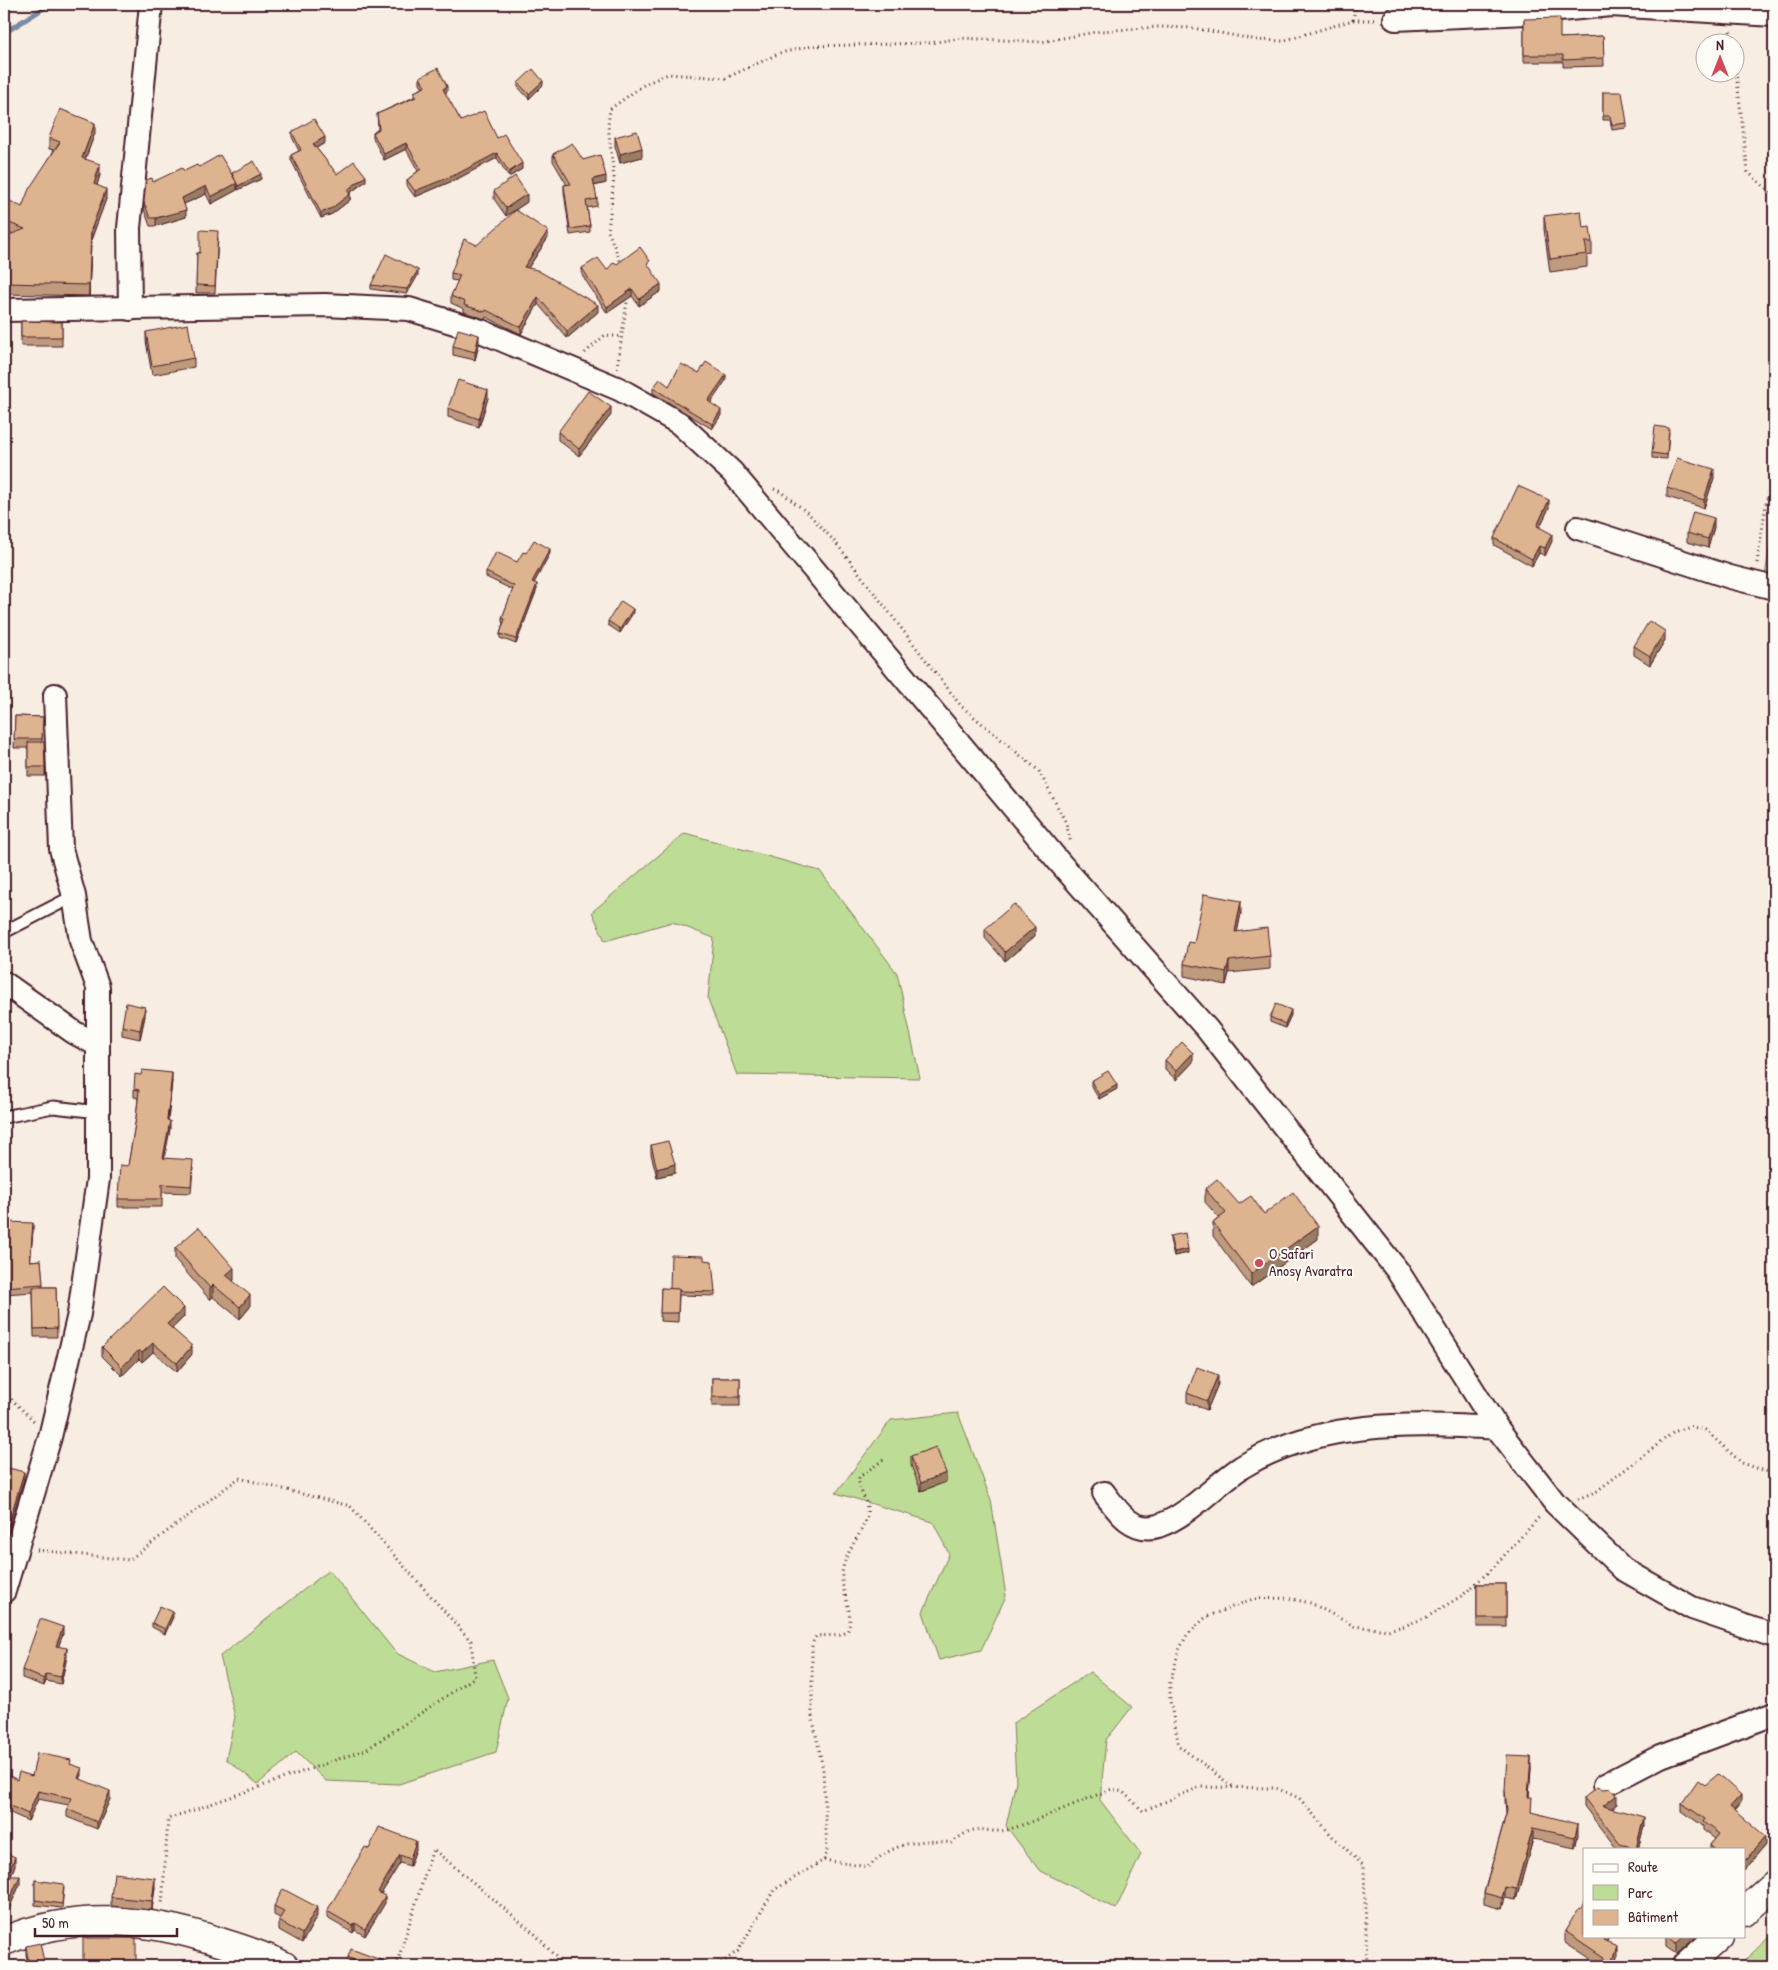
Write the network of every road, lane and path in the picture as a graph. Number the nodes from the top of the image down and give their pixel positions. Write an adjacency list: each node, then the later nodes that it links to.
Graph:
1 (151, 4): 11 (street)
2 (1356, 4): 6 (path)
3 (1526, 8): 4 (street); 5 (street)
4 (1774, 15)
5 (1395, 19): 6 (path)
6 (1353, 20): 9 (path)
7 (1737, 82): 8 (path)
8 (1774, 196)
9 (623, 267)
10 (628, 288): 13 (path)
11 (130, 309): 12 (street); 14 (street)
12 (4, 310)
13 (622, 337): 14 (path); 15 (path)
14 (569, 367): 15 (street)
15 (619, 389): 21 (street)
16 (1774, 452): 19 (path)
17 (773, 489): 21 (path)
18 (1578, 528): 19 (street)
19 (1764, 586)
20 (55, 695): 22 (street)
21 (1060, 863): 29 (street)
22 (74, 896): 23 (lane); 25 (street)
23 (4, 932)
24 (4, 983): 25 (street)
25 (96, 1044): 26 (street)
26 (99, 1112): 27 (lane); 30 (street)
27 (4, 1116)
28 (4, 1386): 30 (path)
29 (1497, 1428): 33 (street); 34 (street)
30 (50, 1437): 35 (street)
31 (886, 1458): 41 (path)
32 (1774, 1474): 34 (path)
33 (1104, 1493)
34 (1556, 1503): 37 (street); 40 (path)
35 (13, 1558): 36 (street); 44 (path)
36 (4, 1592)
37 (1774, 1636)
38 (1774, 1714): 39 (street)
39 (1605, 1785)
40 (1232, 1786): 41 (path); 51 (path)
41 (824, 1860): 50 (path)
42 (1774, 1884): 43 (main road)
43 (1746, 1910)
44 (161, 1926): 46 (main road); 47 (main road)
45 (1716, 1938): 52 (main road)
46 (4, 1941)
47 (284, 1966)
48 (396, 1966): 49 (path)
49 (564, 1966)
50 (717, 1966)
51 (1367, 1966)
52 (1686, 1966)

